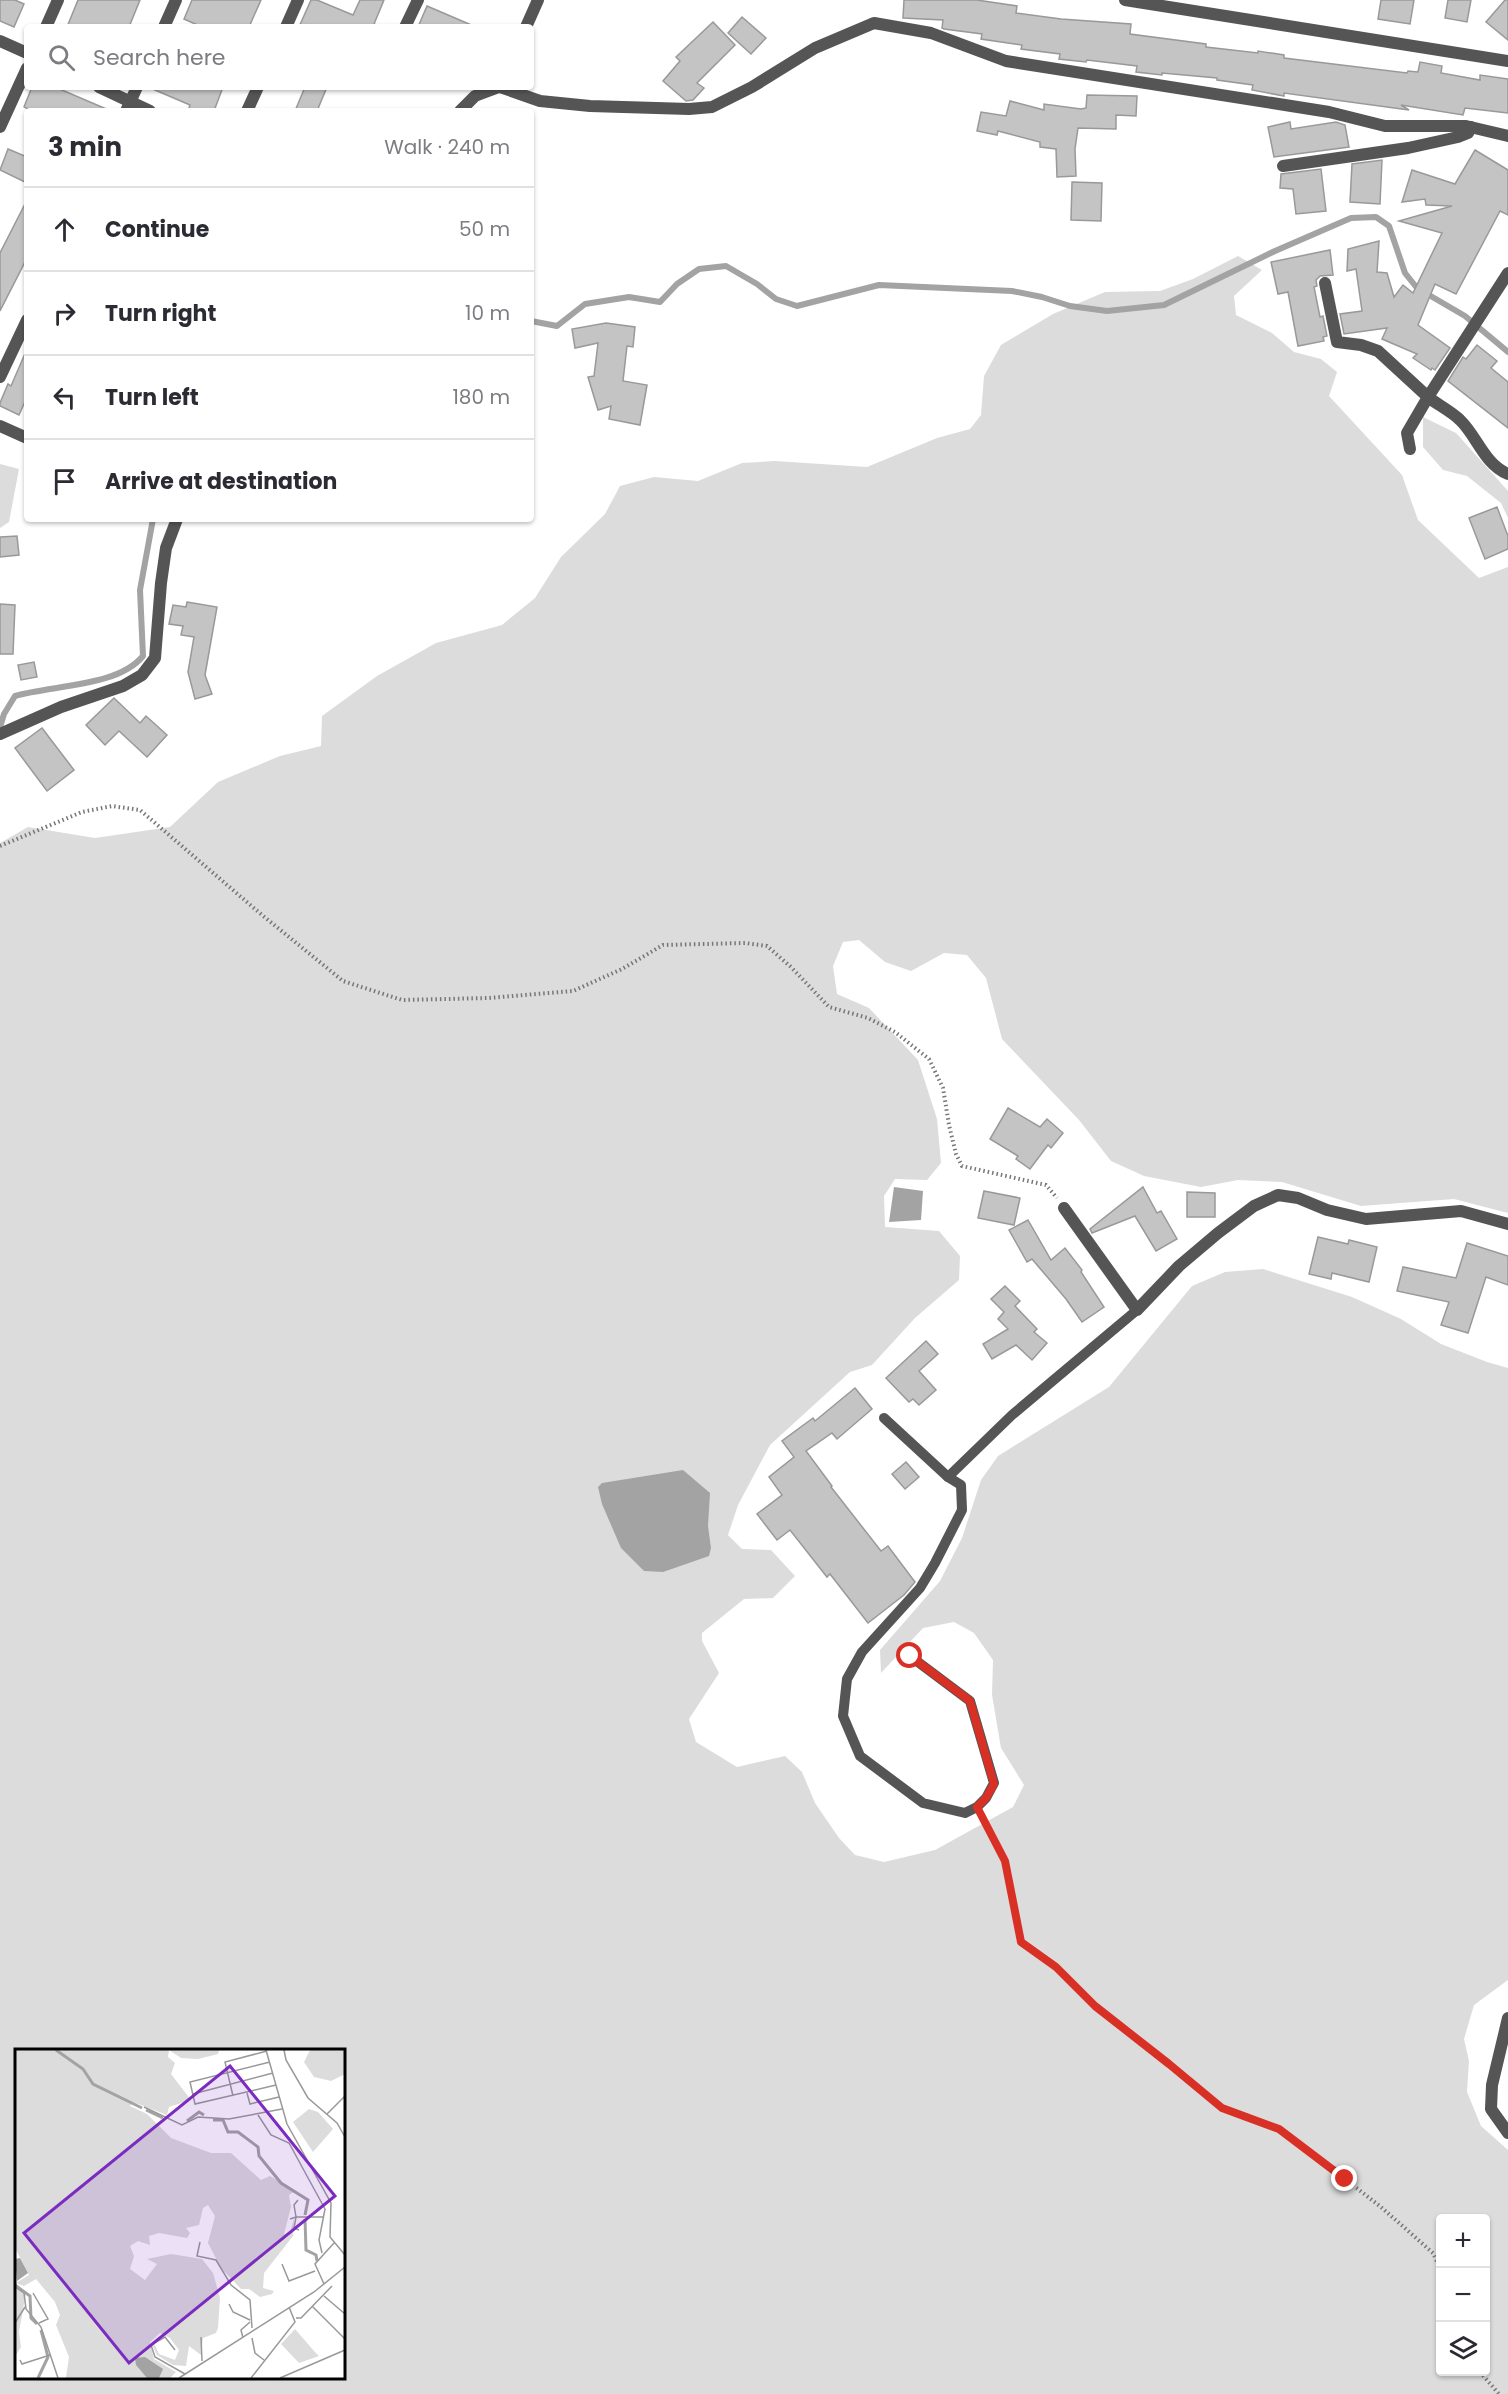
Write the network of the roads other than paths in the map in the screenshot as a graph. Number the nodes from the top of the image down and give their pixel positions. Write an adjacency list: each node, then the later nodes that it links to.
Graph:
1 (58, 0): 7 (street)
2 (176, 0): 8 (street)
3 (298, 0): 9 (street)
4 (418, 0): 10 (street)
5 (538, 0): 11 (street)
6 (1125, 0): 14 (street)
7 (47, 24)
8 (165, 24)
9 (287, 24)
10 (406, 24)
11 (527, 24)
12 (0, 41): 13 (street)
13 (24, 52)
14 (1508, 61)
15 (24, 75): 24 (street)
16 (103, 90): 21 (street)
17 (136, 90): 21 (street)
18 (257, 90): 22 (street)
19 (491, 90): 23 (street)
20 (508, 90): 25 (street)
21 (128, 107)
22 (248, 108)
23 (463, 108)
24 (0, 127)
25 (1471, 127): 26 (street); 27 (street)
26 (1508, 136)
27 (1283, 166)
28 (1508, 273): 32 (street)
29 (1325, 283): 32 (street)
30 (24, 326): 31 (street)
31 (0, 377)
32 (1428, 397): 35 (street); 36 (street)
33 (0, 426): 34 (street)
34 (24, 437)
35 (1410, 449)
36 (1508, 474)
37 (176, 522): 38 (street)
38 (0, 734)
39 (1064, 1208): 41 (street)
40 (1508, 1224): 41 (street)
41 (1137, 1310): 43 (lane)
42 (884, 1418): 43 (lane)
43 (948, 1477): 44 (lane)
44 (910, 1656)
45 (1508, 2018): 46 (street)
46 (1508, 2133)

